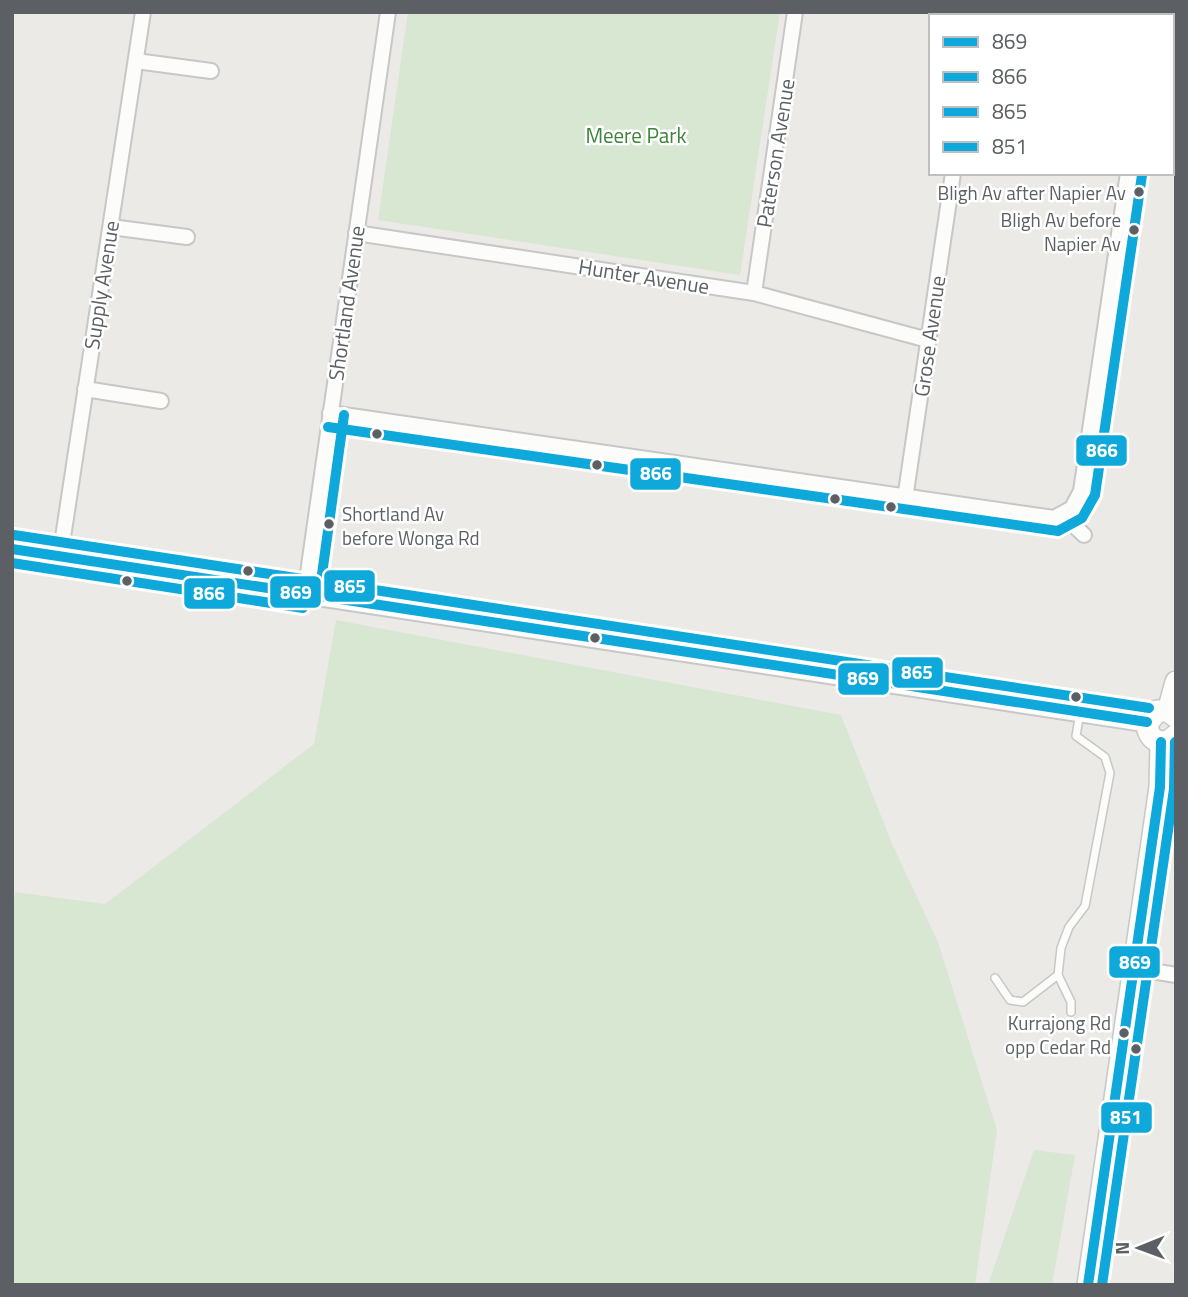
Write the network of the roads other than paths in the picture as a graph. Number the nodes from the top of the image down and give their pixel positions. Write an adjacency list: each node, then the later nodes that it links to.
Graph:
1 (143, 12): 4 (street, Supply Avenue)
2 (388, 12): 9 (street, Shortland Avenue)
3 (795, 12): 11 (street, Paterson Avenue)
4 (136, 61): 5 (street); 8 (street, Supply Avenue)
5 (211, 71)
6 (953, 175): 12 (street, Grose Avenue)
7 (1128, 175): 17 (street)
8 (111, 227): 10 (street); 13 (street, Supply Avenue)
9 (356, 233): 11 (street, Hunter Avenue); 15 (street, Shortland Avenue)
10 (187, 237)
11 (754, 293): 12 (street, Hunter Avenue)
12 (928, 340): 16 (street, Grose Avenue)
13 (85, 389): 14 (street); 20 (street, Supply Avenue)
14 (161, 401)
15 (330, 413): 16 (street); 21 (street, Shortland Avenue)
16 (905, 499): 17 (street)
17 (1063, 515): 18 (street)
18 (1084, 535)
19 (12, 549): 20 (street)
20 (60, 557): 21 (street)
21 (304, 594): 23 (street)
22 (1176, 682): 24 (main road)
23 (1080, 712): 25 (street); 28 (lane)
24 (1172, 714): 25 (main road)
25 (1147, 722): 26 (main road)
26 (1168, 739): 27 (main road)
27 (1134, 968): 29 (street); 32 (main road)
28 (1058, 975): 30 (lane); 31 (lane)
29 (1176, 975)
30 (995, 978)
31 (1072, 1012)
32 (1088, 1285)

